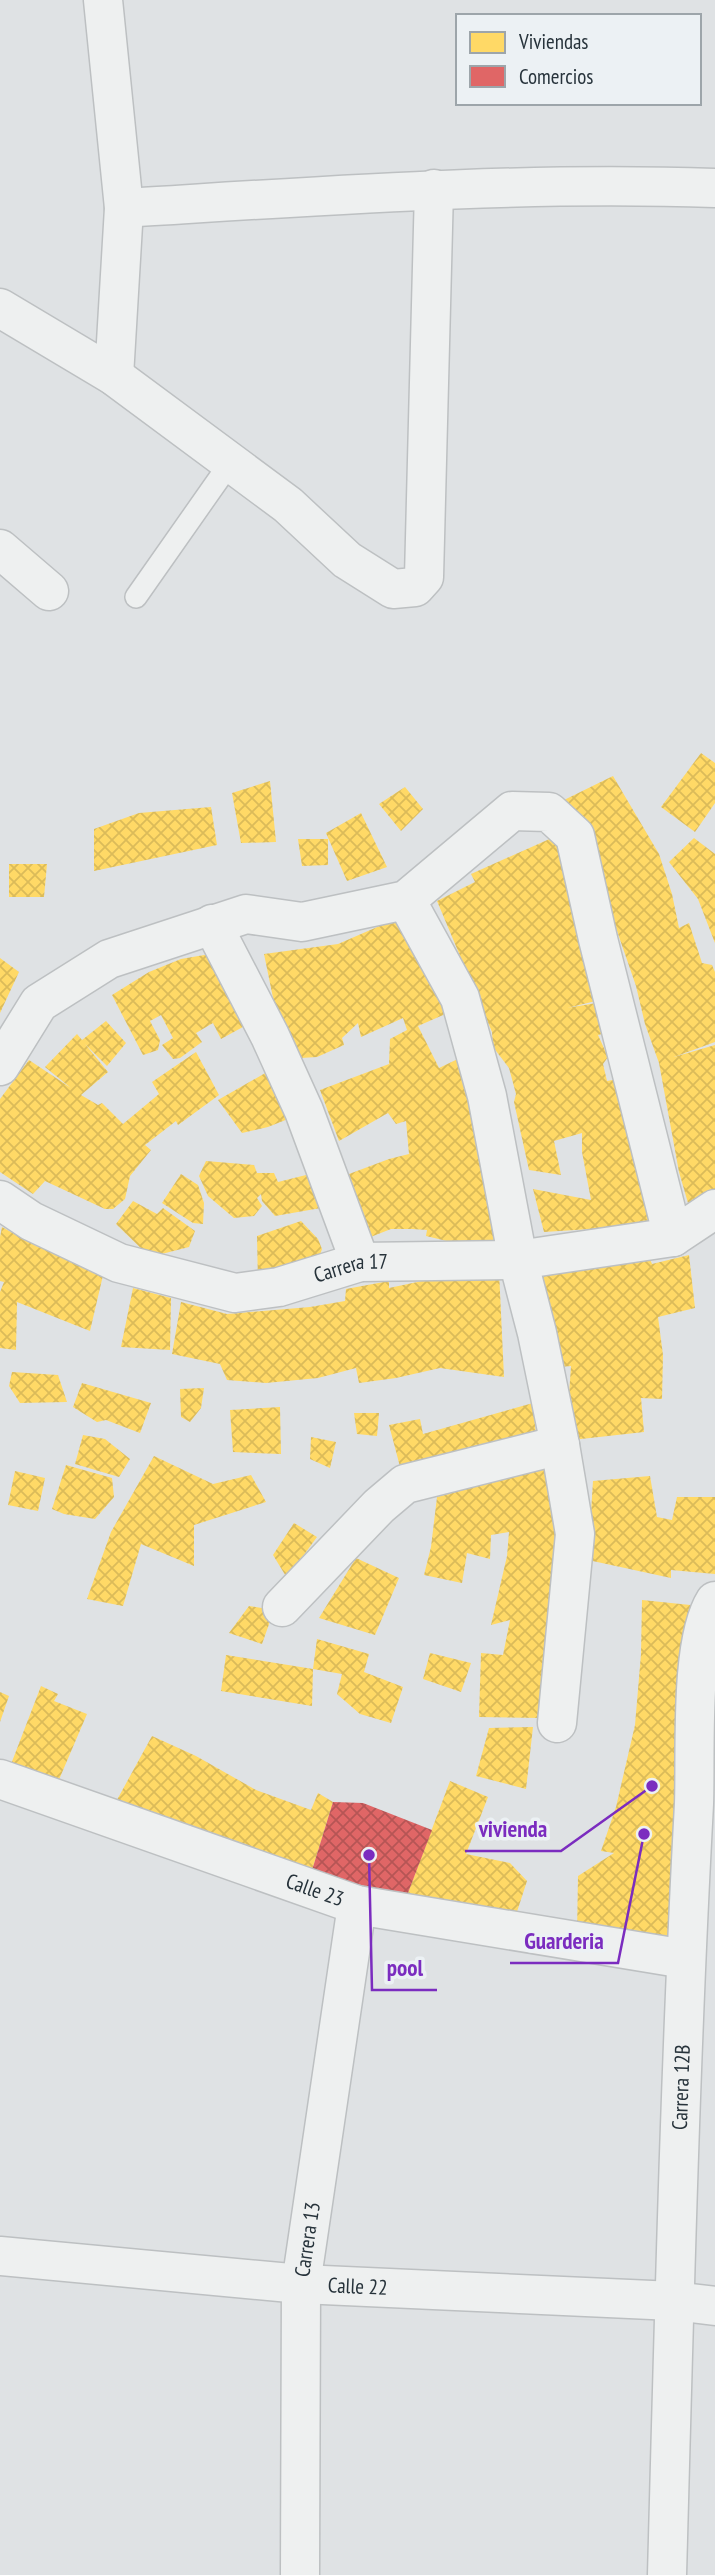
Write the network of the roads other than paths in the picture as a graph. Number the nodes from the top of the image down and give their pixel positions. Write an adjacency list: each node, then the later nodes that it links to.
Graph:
1 (103, 0): 4 (street)
2 (715, 188): 3 (street)
3 (434, 189): 4 (street); 7 (street)
4 (124, 208): 6 (street)
5 (0, 307): 6 (street)
6 (114, 376): 7 (street)
7 (230, 463): 10 (lane)
8 (0, 549): 9 (street)
9 (49, 591)
10 (136, 597)
11 (407, 901): 12 (street); 16 (street); 17 (street)
12 (212, 924): 13 (street); 18 (street)
13 (0, 1066)
14 (0, 1200): 18 (street, Carrera 17)
15 (715, 1209): 16 (street, Carrera 17)
16 (673, 1237): 17 (street, Carrera 17)
17 (518, 1260): 18 (street, Carrera 17); 19 (street)
18 (360, 1262)
19 (560, 1445): 21 (street); 22 (street)
20 (715, 1601): 25 (street, Carrera 12B)
21 (282, 1607)
22 (557, 1723)
23 (0, 1779): 24 (street, Calle 23)
24 (357, 1905): 25 (street, Calle 23); 27 (street, Carrera 13)
25 (685, 1959): 28 (street, Carrera 12B)
26 (0, 2256): 27 (street, Calle 22)
27 (301, 2284): 28 (street, Calle 22); 30 (street, Carrera 13)
28 (674, 2301): 29 (street, Calle 22); 31 (street, Carrera 12B)
29 (715, 2306)
30 (300, 2575)
31 (667, 2575)

